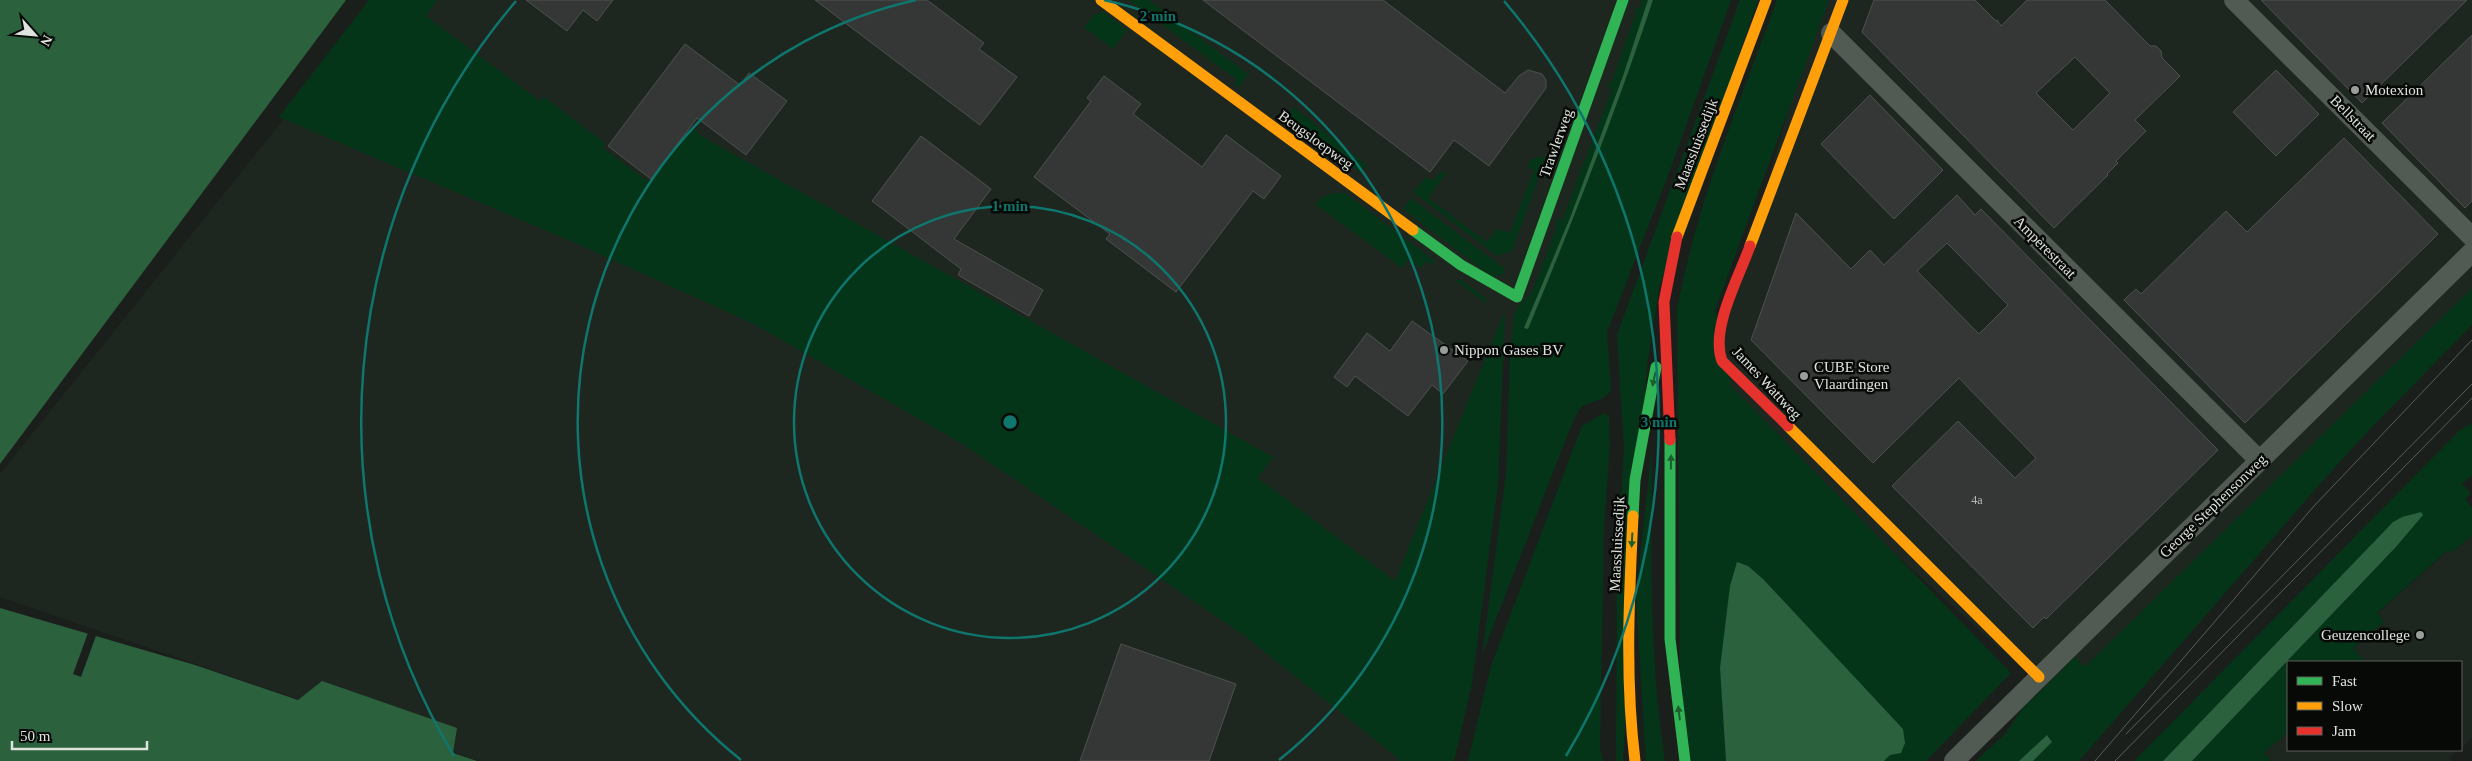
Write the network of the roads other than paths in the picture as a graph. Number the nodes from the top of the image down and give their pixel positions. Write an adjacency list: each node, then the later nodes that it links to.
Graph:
1 (1101, 0): 9 (street, Beugsloepweg)
2 (1623, 0): 9 (street, Trawlerweg)
3 (1766, 0): 10 (street, Maassluissedijk)
4 (1844, 0): 6 (street, James Wattweg)
5 (2234, 0): 7 (street, Bellstraat)
6 (1831, 33): 11 (street, Ampèrestraat); 12 (street, James Wattweg)
7 (2472, 237)
8 (2472, 252): 11 (street, George Stephensonweg)
9 (1516, 297)
10 (1664, 332): 13 (street, Maassluissedijk, one-way to 13); 14 (street, Maassluissedijk, one-way to 10)
11 (2260, 461): 12 (street, George Stephensonweg)
12 (2039, 677): 15 (street, George Stephensonweg)
13 (1635, 761)
14 (1685, 761)
15 (1954, 761)

